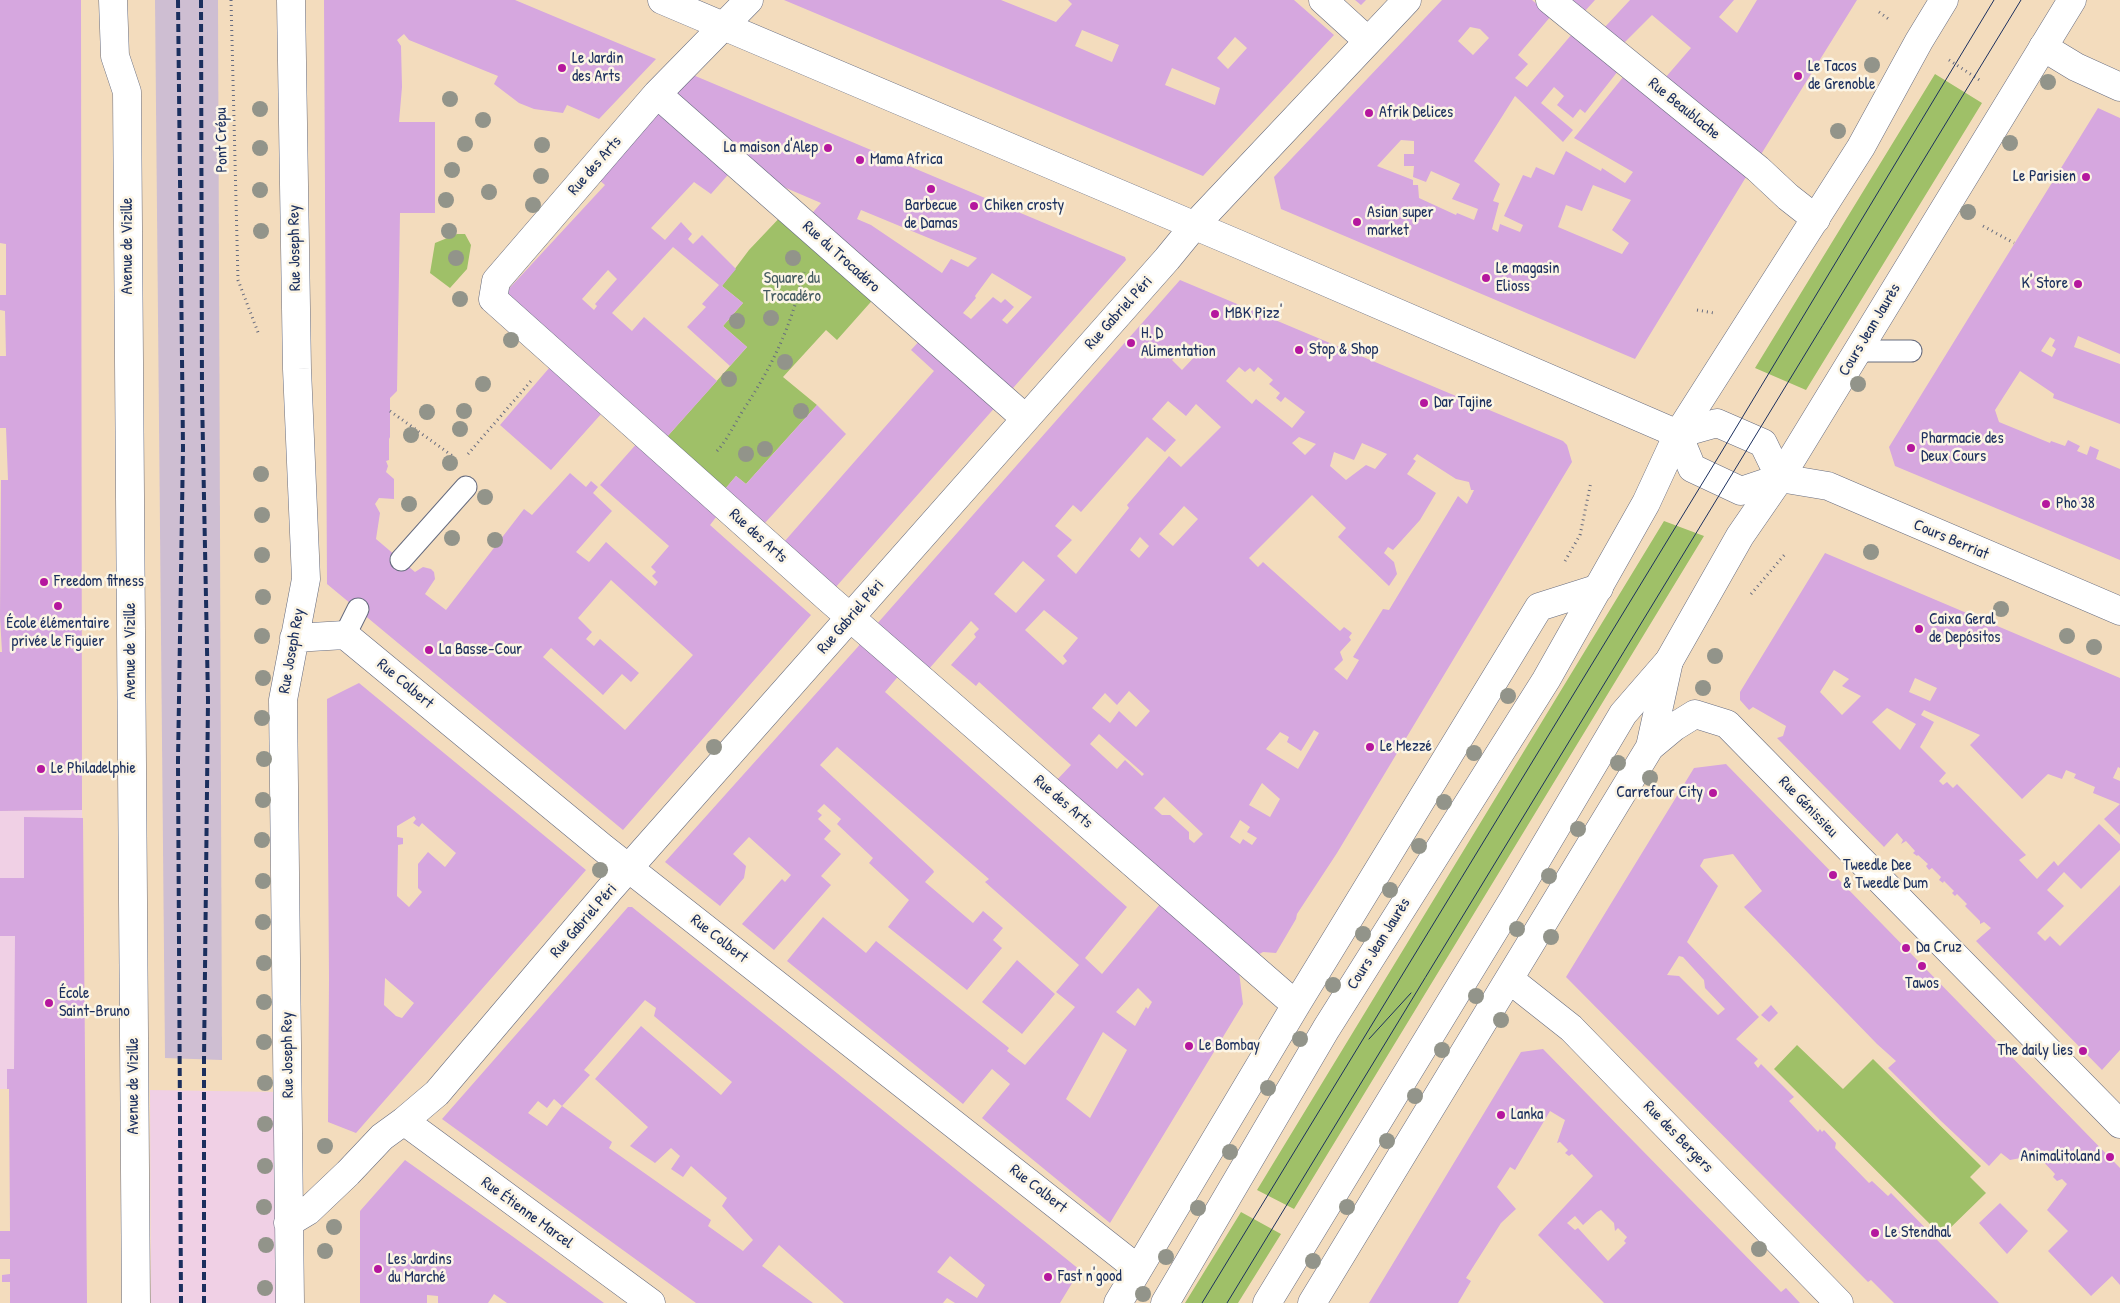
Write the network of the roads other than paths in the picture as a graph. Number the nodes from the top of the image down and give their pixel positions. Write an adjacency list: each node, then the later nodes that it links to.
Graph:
1 (114, 0): 39 (street, Avenue de Vizille)
2 (291, 0): 29 (street, Rue Joseph Rey)
3 (662, 0): 10 (street)
4 (749, 0): 10 (street, Rue des Arts)
5 (1323, 0): 11 (street)
6 (1407, 0): 11 (street, Rue Gabriel Péri)
7 (1550, 0): 15 (street, Rue Beaublache)
8 (1944, 0): 15 (street, Cours Jean Jaurès)
9 (2072, 0): 12 (street, Cours Jean Jaurès)
10 (721, 26): 14 (street, Rue des Arts); 16 (street)
11 (1368, 41): 16 (street, Rue Gabriel Péri)
12 (2043, 47): 13 (street); 17 (street, Cours Jean Jaurès)
13 (2120, 88)
14 (657, 94): 19 (street, Rue du Trocadéro); 27 (street, Rue des Arts)
15 (1816, 219): 20 (street, Cours Jean Jaurès)
16 (1194, 226): 19 (street, Rue Gabriel Péri); 20 (street)
17 (1858, 351): 18 (lane); 21 (street, Cours Jean Jaurès)
18 (1911, 351)
19 (1025, 418): 27 (street, Rue Gabriel Péri)
20 (1678, 434): 21 (street); 21 (street, Cours Berriat); 24 (street, Cours Jean Jaurès)
21 (1780, 478): 26 (street, Cours Berriat); 30 (street, Cours Jean Jaurès)
22 (466, 487): 23 (lane)
23 (401, 560)
24 (1600, 588): 34 (street); 43 (street, Cours Jean Jaurès)
25 (358, 609): 28 (lane)
26 (2120, 612)
27 (851, 617): 32 (street, Rue Gabriel Péri); 34 (street, Rue des Arts)
28 (344, 635): 29 (street); 32 (street, Rue Colbert)
29 (294, 638): 37 (street, Rue Joseph Rey)
30 (1669, 661): 31 (street, Cours Jean Jaurès); 44 (street, Cours Jean Jaurès)
31 (1650, 747): 33 (street, Cours Jean Jaurès); 36 (street, Rue Génissieu)
32 (630, 868): 35 (street, Rue Gabriel Péri); 38 (street, Rue Colbert)
33 (1509, 980): 45 (street, Cours Jean Jaurès); 46 (street, Rue des Bergers)
34 (1296, 1005): 38 (street)
35 (404, 1122): 37 (street, Rue Gabriel Péri); 41 (street, Rue Étienne Marcel)
36 (2120, 1124)
37 (288, 1223): 40 (street, Rue Joseph Rey)
38 (1138, 1269): 42 (street)
39 (136, 1303)
40 (290, 1303)
41 (651, 1303)
42 (1118, 1303)
43 (1164, 1303)
44 (1267, 1303)
45 (1312, 1303)
46 (1839, 1303)

